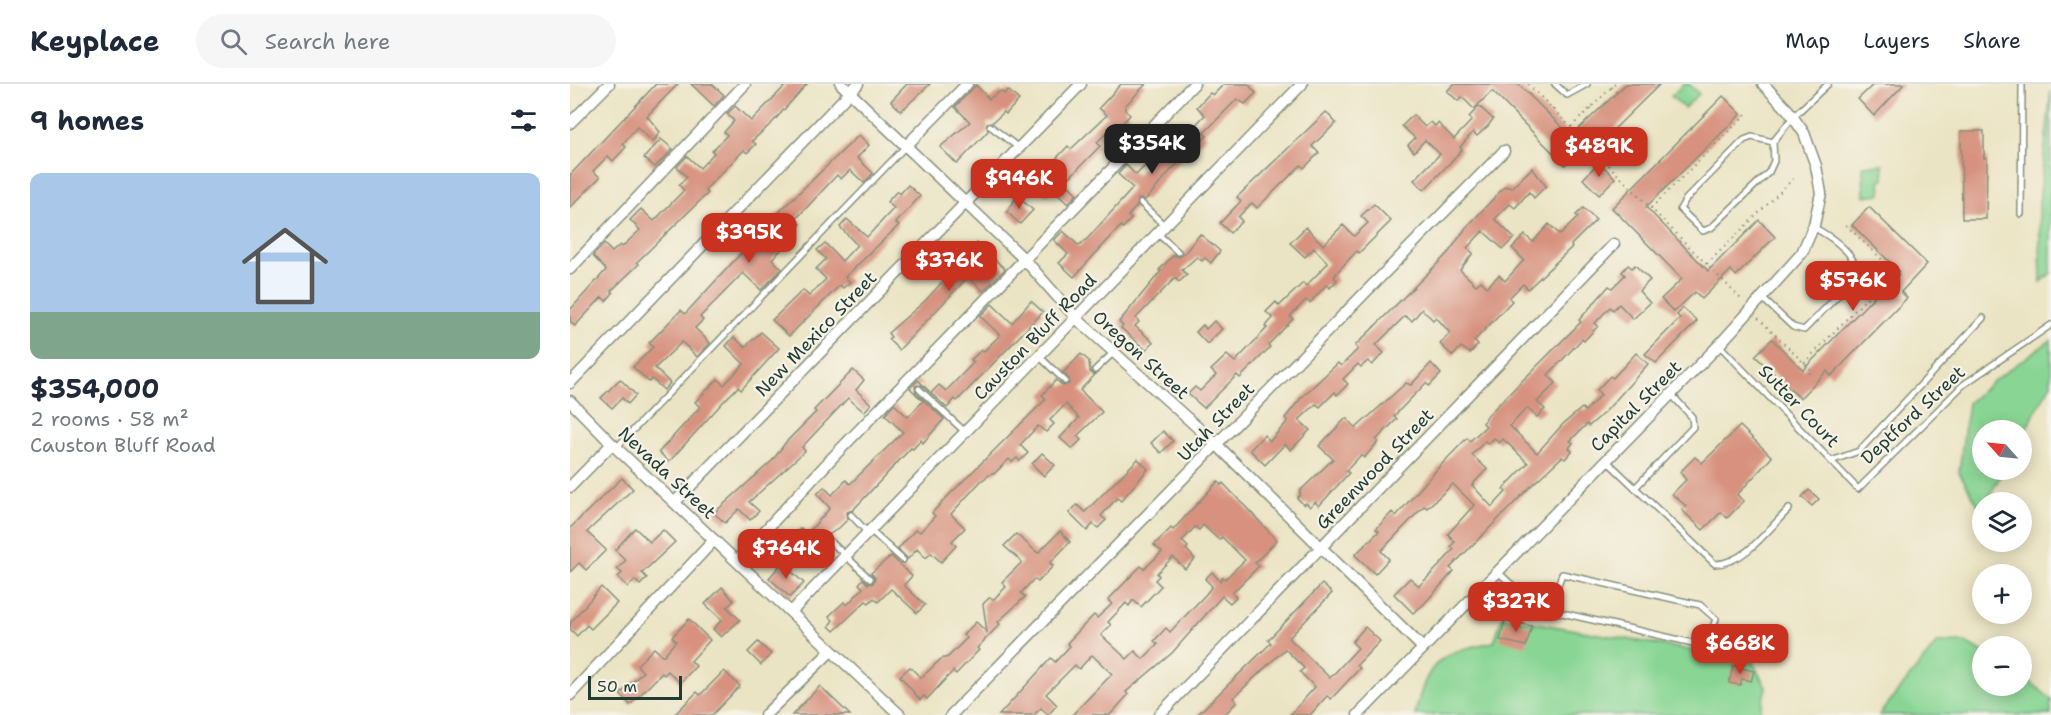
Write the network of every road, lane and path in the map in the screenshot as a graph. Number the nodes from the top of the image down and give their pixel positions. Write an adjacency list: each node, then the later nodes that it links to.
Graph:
1 (609, 84): 27 (street)
2 (745, 84): 60 (street)
3 (841, 84): 18 (street, Oregon Street)
4 (858, 84): 18 (street)
5 (967, 84): 32 (street)
6 (1081, 84): 33 (street, New Mexico Street)
7 (1194, 84): 58 (street)
8 (1302, 84): 48 (street, Causton Bluff Road)
9 (1528, 84): 17 (path)
10 (1556, 84): 11 (lane)
11 (1587, 84)
12 (1615, 84): 16 (path)
13 (1763, 84): 26 (street, Capital Street)
14 (1828, 84): 26 (lane)
15 (2022, 84): 42 (lane)
16 (1611, 87): 19 (path); 22 (path)
17 (1534, 91): 20 (path); 21 (path)
18 (850, 93): 32 (street, Oregon Street); 86 (street)
19 (1617, 93)
20 (1529, 95)
21 (1553, 109): 24 (path); 29 (path)
22 (1590, 109): 23 (path); 29 (path)
23 (1595, 113)
24 (1548, 114)
25 (1746, 114): 34 (path)
26 (1793, 117): 30 (lane); 47 (street, Capital Street)
27 (570, 123)
28 (990, 126): 33 (lane)
29 (1571, 127): 41 (path)
30 (1773, 142): 30 (lane)
31 (1706, 146): 34 (path)
32 (906, 147): 40 (street, Oregon Street); 92 (lane)
33 (1019, 148): 40 (street, New Mexico Street)
34 (1710, 150): 37 (path)
35 (1504, 151): 91 (street, Utah Street)
36 (1688, 164): 37 (path)
37 (1691, 168): 41 (path)
38 (1794, 178): 46 (path)
39 (1141, 202): 48 (lane)
40 (966, 203): 58 (street, Oregon Street); 98 (street, New Mexico Street)
41 (1651, 208): 43 (path)
42 (2021, 214)
43 (1667, 224): 45 (path); 59 (path)
44 (1846, 225): 51 (path)
45 (1663, 227)
46 (1744, 227): 49 (path); 53 (path)
47 (1813, 227): 63 (street, Capital Street); 63 (lane)
48 (1162, 230): 55 (lane); 69 (street, Causton Bluff Road)
49 (1749, 231)
50 (1862, 235): 51 (path)
51 (1859, 238): 57 (path)
52 (1614, 244): 104 (street, Greenwood Street)
53 (1725, 245): 54 (path); 59 (path)
54 (1730, 250)
55 (1178, 252)
56 (1881, 253): 57 (path)
57 (1878, 256): 61 (path)
58 (1025, 260): 69 (street, Oregon Street); 107 (street)
59 (1707, 264): 64 (path)
60 (570, 269)
61 (1893, 271): 62 (path); 65 (path)
62 (1900, 272)
63 (1762, 298): 74 (street, Capital Street)
64 (1745, 303)
65 (1857, 308): 66 (path); 71 (path)
66 (1861, 310)
67 (1756, 316): 73 (path)
68 (1983, 318): 94 (lane)
69 (1077, 319): 78 (street, Oregon Street); 79 (street, Causton Bluff Road)
70 (2051, 325): 97 (lane, Deptford Street)
71 (1839, 326): 72 (path); 75 (path)
72 (1842, 329)
73 (1784, 344): 76 (path); 80 (path)
74 (1719, 345): 88 (street, Capital Street); 94 (lane, Sutter Court)
75 (1821, 345): 77 (path); 82 (path)
76 (1780, 347)
77 (1824, 348)
78 (1113, 353): 83 (lane); 91 (street, Oregon Street)
79 (1039, 356): 85 (lane); 90 (street, Causton Bluff Road)
80 (1798, 357): 81 (path); 82 (path)
81 (1794, 361)
82 (1804, 363): 84 (path)
83 (1095, 370)
84 (1808, 375)
85 (1065, 381)
86 (570, 383)
87 (919, 389): 90 (lane)
88 (1671, 394): 93 (street, Capital Street); 96 (lane)
89 (570, 401): 92 (street, Nevada Street)
90 (965, 432): 101 (street, Causton Bluff Road)
91 (1217, 445): 104 (street, Oregon Street); 117 (street, Utah Street)
92 (614, 446): 95 (street); 98 (street, Nevada Street)
93 (1606, 460): 96 (lane); 108 (street, Capital Street)
94 (1831, 461): 97 (lane, Sutter Court)
95 (570, 487)
96 (1635, 488): 99 (lane)
97 (1858, 489)
98 (675, 502): 103 (street, Nevada Street)
99 (1789, 509)
100 (851, 515): 101 (lane)
101 (869, 531): 105 (street, Causton Bluff Road); 106 (lane)
102 (826, 537): 105 (lane)
103 (714, 540): 107 (street, Nevada Street); 114 (street)
104 (1323, 547): 112 (street, Oregon Street); 118 (street, Greenwood Street)
105 (846, 556): 109 (lane); 111 (street, Causton Bluff Road)
106 (903, 560)
107 (736, 561): 111 (street, Nevada Street)
108 (1496, 571): 110 (lane); 112 (street, Capital Street)
109 (870, 579)
110 (1549, 610): 110 (lane)
111 (791, 612): 113 (street, Nevada Street)
112 (1422, 647): 119 (street, Capital Street)
113 (830, 652): 115 (street); 116 (street, Nevada Street)
114 (570, 695)
115 (765, 715)
116 (900, 715)
117 (951, 715)
118 (1158, 715)
119 (1358, 715)

